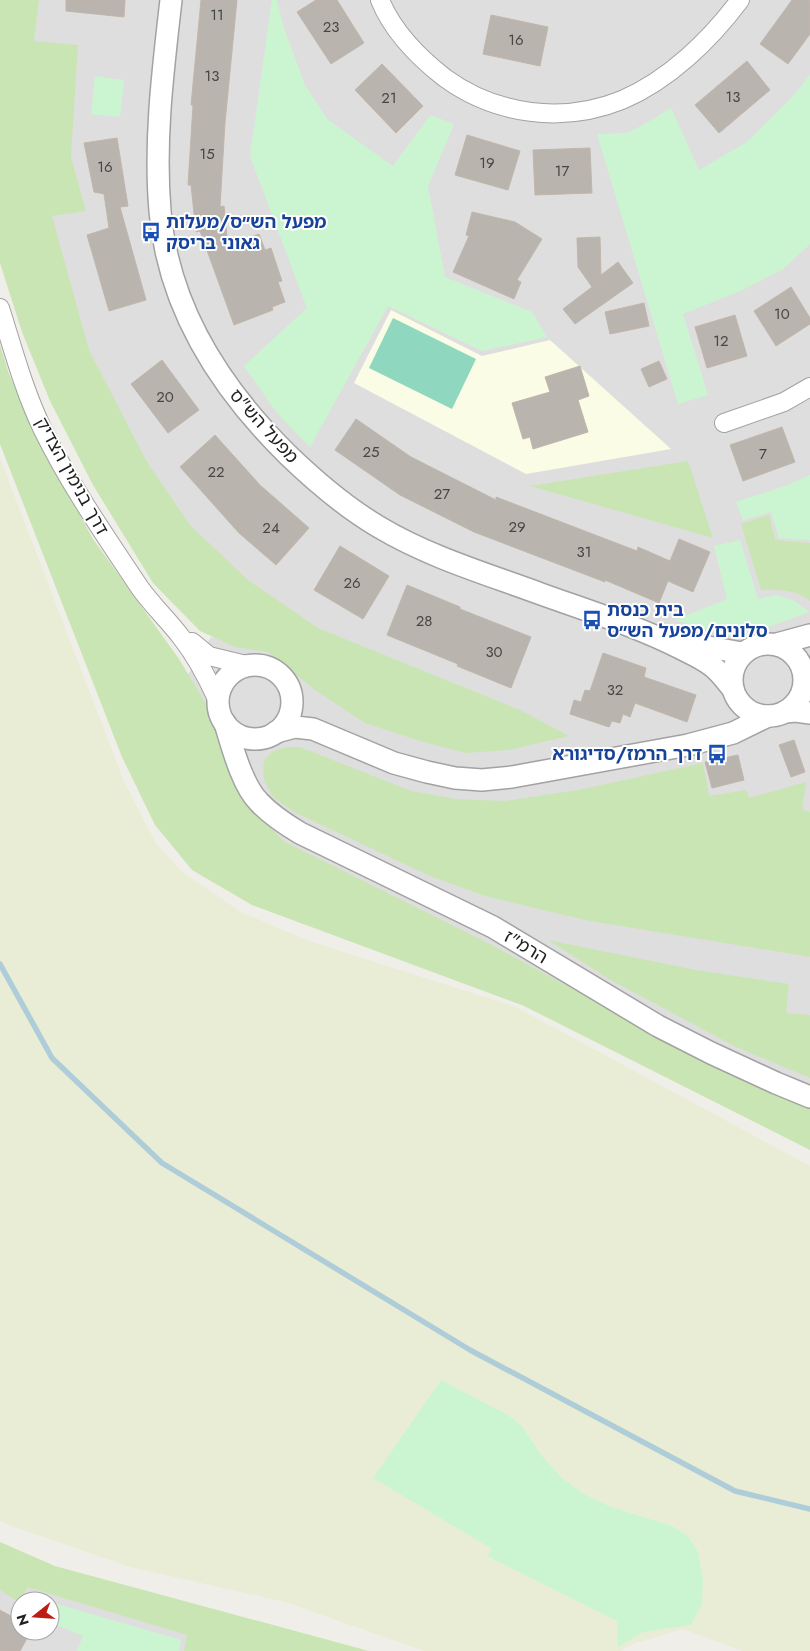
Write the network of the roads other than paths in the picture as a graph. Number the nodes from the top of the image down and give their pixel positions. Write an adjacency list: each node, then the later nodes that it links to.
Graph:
1 (170, 0): 9 (street, מפעל הש"ס)
2 (380, 0): 3 (street)
3 (740, 0)
4 (0, 308): 7 (street, דרך בנימין הצדיק)
5 (810, 386): 6 (street)
6 (724, 423)
7 (174, 628): 12 (street); 16 (street)
8 (810, 635): 10 (street)
9 (659, 637): 11 (street, מפעל הש"ס); 14 (street, מפעל הש"ס)
10 (777, 644): 11 (street); 13 (street)
11 (742, 654): 14 (street)
12 (246, 665): 15 (street); 16 (street)
13 (806, 671): 18 (street)
14 (735, 694): 18 (street); 21 (street)
15 (292, 695): 20 (street); 22 (street)
16 (217, 699): 19 (street)
17 (810, 713): 18 (street)
18 (776, 714): 21 (street)
19 (224, 723): 20 (street); 23 (street, הרמ"ז)
20 (271, 735): 22 (street); 23 (street)
21 (688, 745): 22 (street)
22 (367, 752)
23 (249, 788): 24 (street, הרמ"ז)
24 (810, 1097)

